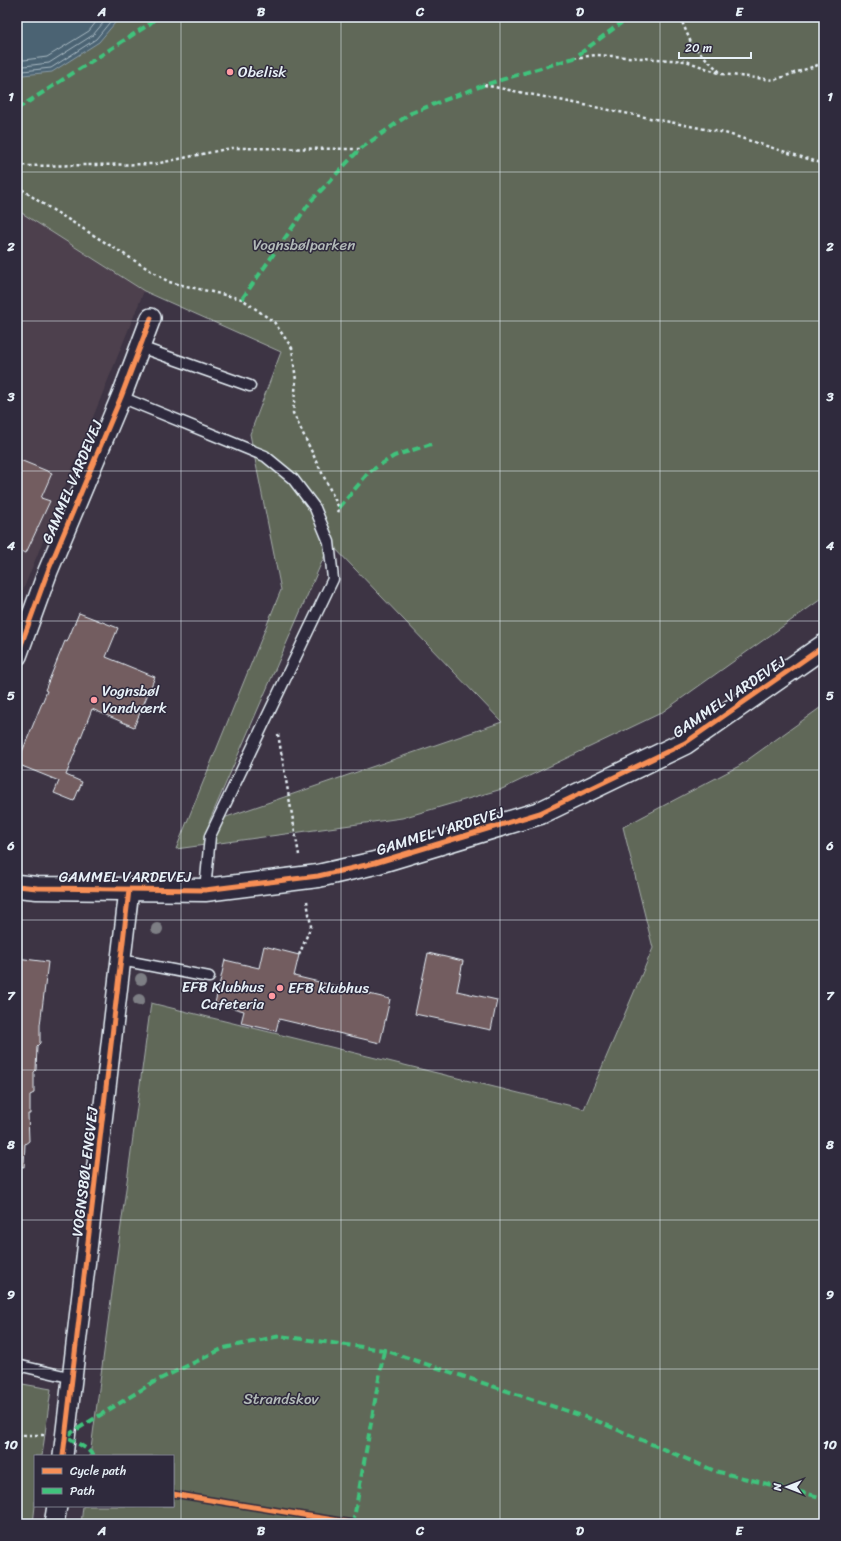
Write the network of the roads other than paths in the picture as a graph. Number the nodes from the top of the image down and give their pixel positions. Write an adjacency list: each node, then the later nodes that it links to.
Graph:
1 (151, 318): 2 (street, GAMMEL VARDEVEJ)
2 (140, 346): 3 (lane); 4 (street, GAMMEL VARDEVEJ)
3 (250, 386)
4 (121, 397): 6 (street, GAMMEL VARDEVEJ); 9 (lane)
5 (824, 646): 9 (street, GAMMEL VARDEVEJ)
6 (17, 656)
7 (17, 886): 8 (street, GAMMEL VARDEVEJ)
8 (130, 890): 9 (street, GAMMEL VARDEVEJ); 10 (street, VOGNSBØL ENGVEJ)
9 (205, 890)
10 (122, 960): 11 (lane); 13 (street, VOGNSBØL ENGVEJ)
11 (209, 976)
12 (17, 1365): 13 (lane)
13 (73, 1378): 14 (street, VOGNSBØL ENGVEJ)
14 (63, 1455)
15 (57, 1507): 16 (street)
16 (54, 1524)

